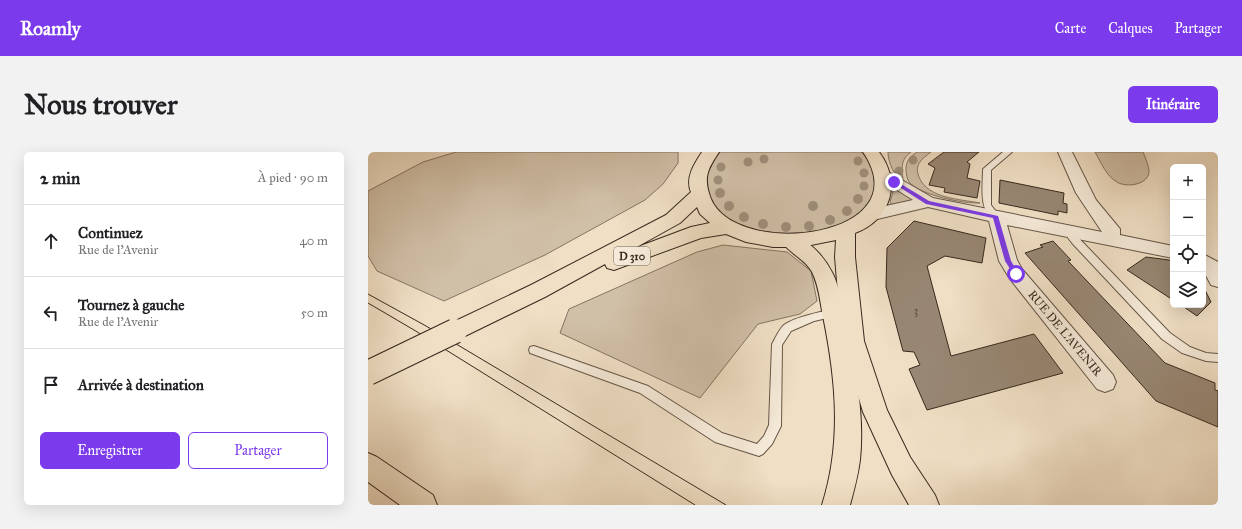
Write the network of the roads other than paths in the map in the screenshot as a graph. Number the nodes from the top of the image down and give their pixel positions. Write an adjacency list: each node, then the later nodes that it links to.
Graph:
1 (1008, 152): 9 (lane)
2 (1065, 152): 13 (street)
3 (707, 154): 6 (main road)
4 (875, 154): 5 (main road)
5 (883, 176): 7 (street); 8 (main road)
6 (699, 195): 10 (main road); 18 (main road, D 310)
7 (928, 202): 8 (street); 9 (street)
8 (870, 215): 11 (main road)
9 (996, 217): 12 (street); 23 (street, RUE DE L'AVENIR)
10 (728, 227): 14 (main road); 18 (main road, D 310)
11 (846, 230): 14 (main road); 27 (main road)
12 (1067, 231): 13 (street); 21 (lane)
13 (1111, 240): 15 (street)
14 (792, 242): 19 (main road)
15 (1170, 251)
16 (1206, 263): 17 (street)
17 (1218, 280)
18 (538, 291): 22 (main road, D 310, bridge)
19 (833, 314): 20 (lane); 26 (main road)
20 (534, 350)
21 (1218, 358)
22 (368, 373)
23 (1105, 382)
24 (368, 466): 25 (main road)
25 (423, 505)
26 (836, 505)
27 (925, 505)

